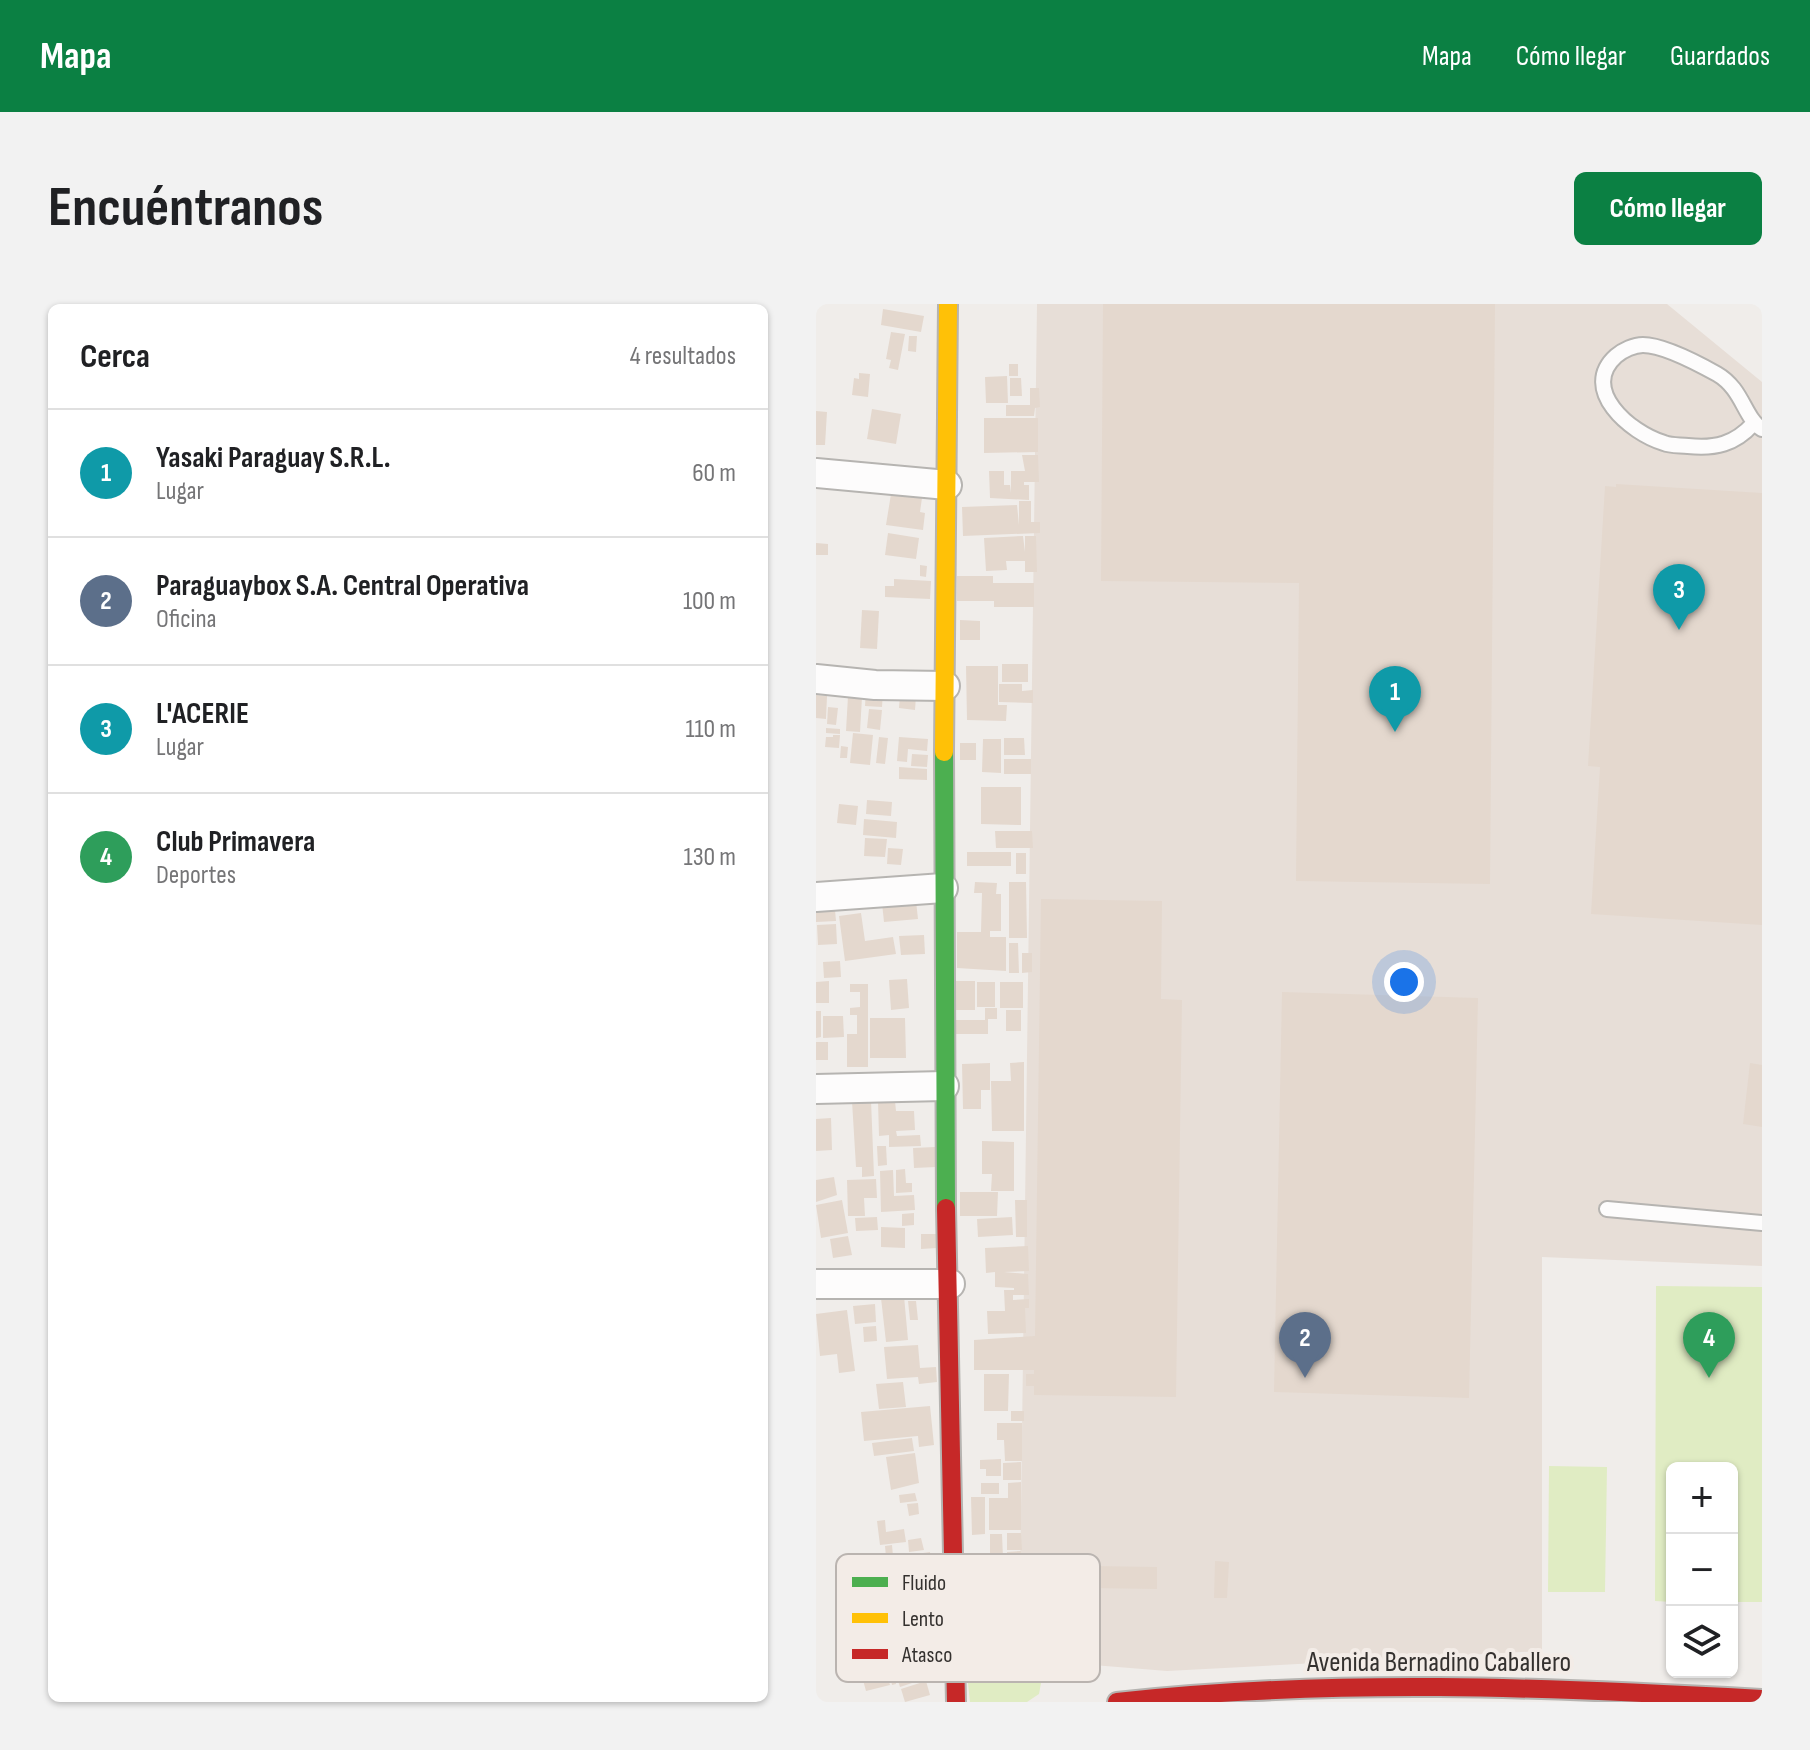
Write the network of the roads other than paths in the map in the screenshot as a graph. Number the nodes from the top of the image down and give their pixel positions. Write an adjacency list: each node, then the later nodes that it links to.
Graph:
1 (948, 304): 4 (street)
2 (1758, 427): 2 (lane)
3 (816, 473): 4 (street)
4 (947, 485): 6 (street)
5 (816, 679): 6 (street)
6 (945, 686): 7 (street)
7 (943, 888): 8 (street); 9 (street)
8 (816, 897)
9 (944, 1086): 10 (street); 14 (street)
10 (816, 1089)
11 (1607, 1209): 12 (lane)
12 (1762, 1223)
13 (816, 1284): 14 (street)
14 (950, 1284): 15 (street)
15 (954, 1554)
16 (956, 1682): 19 (street)
17 (1193, 1697): 18 (street, Avenida Bernadino Caballero); 20 (street, Avenida Bernadino Caballero)
18 (1762, 1699)
19 (956, 1702)
20 (1117, 1702)

